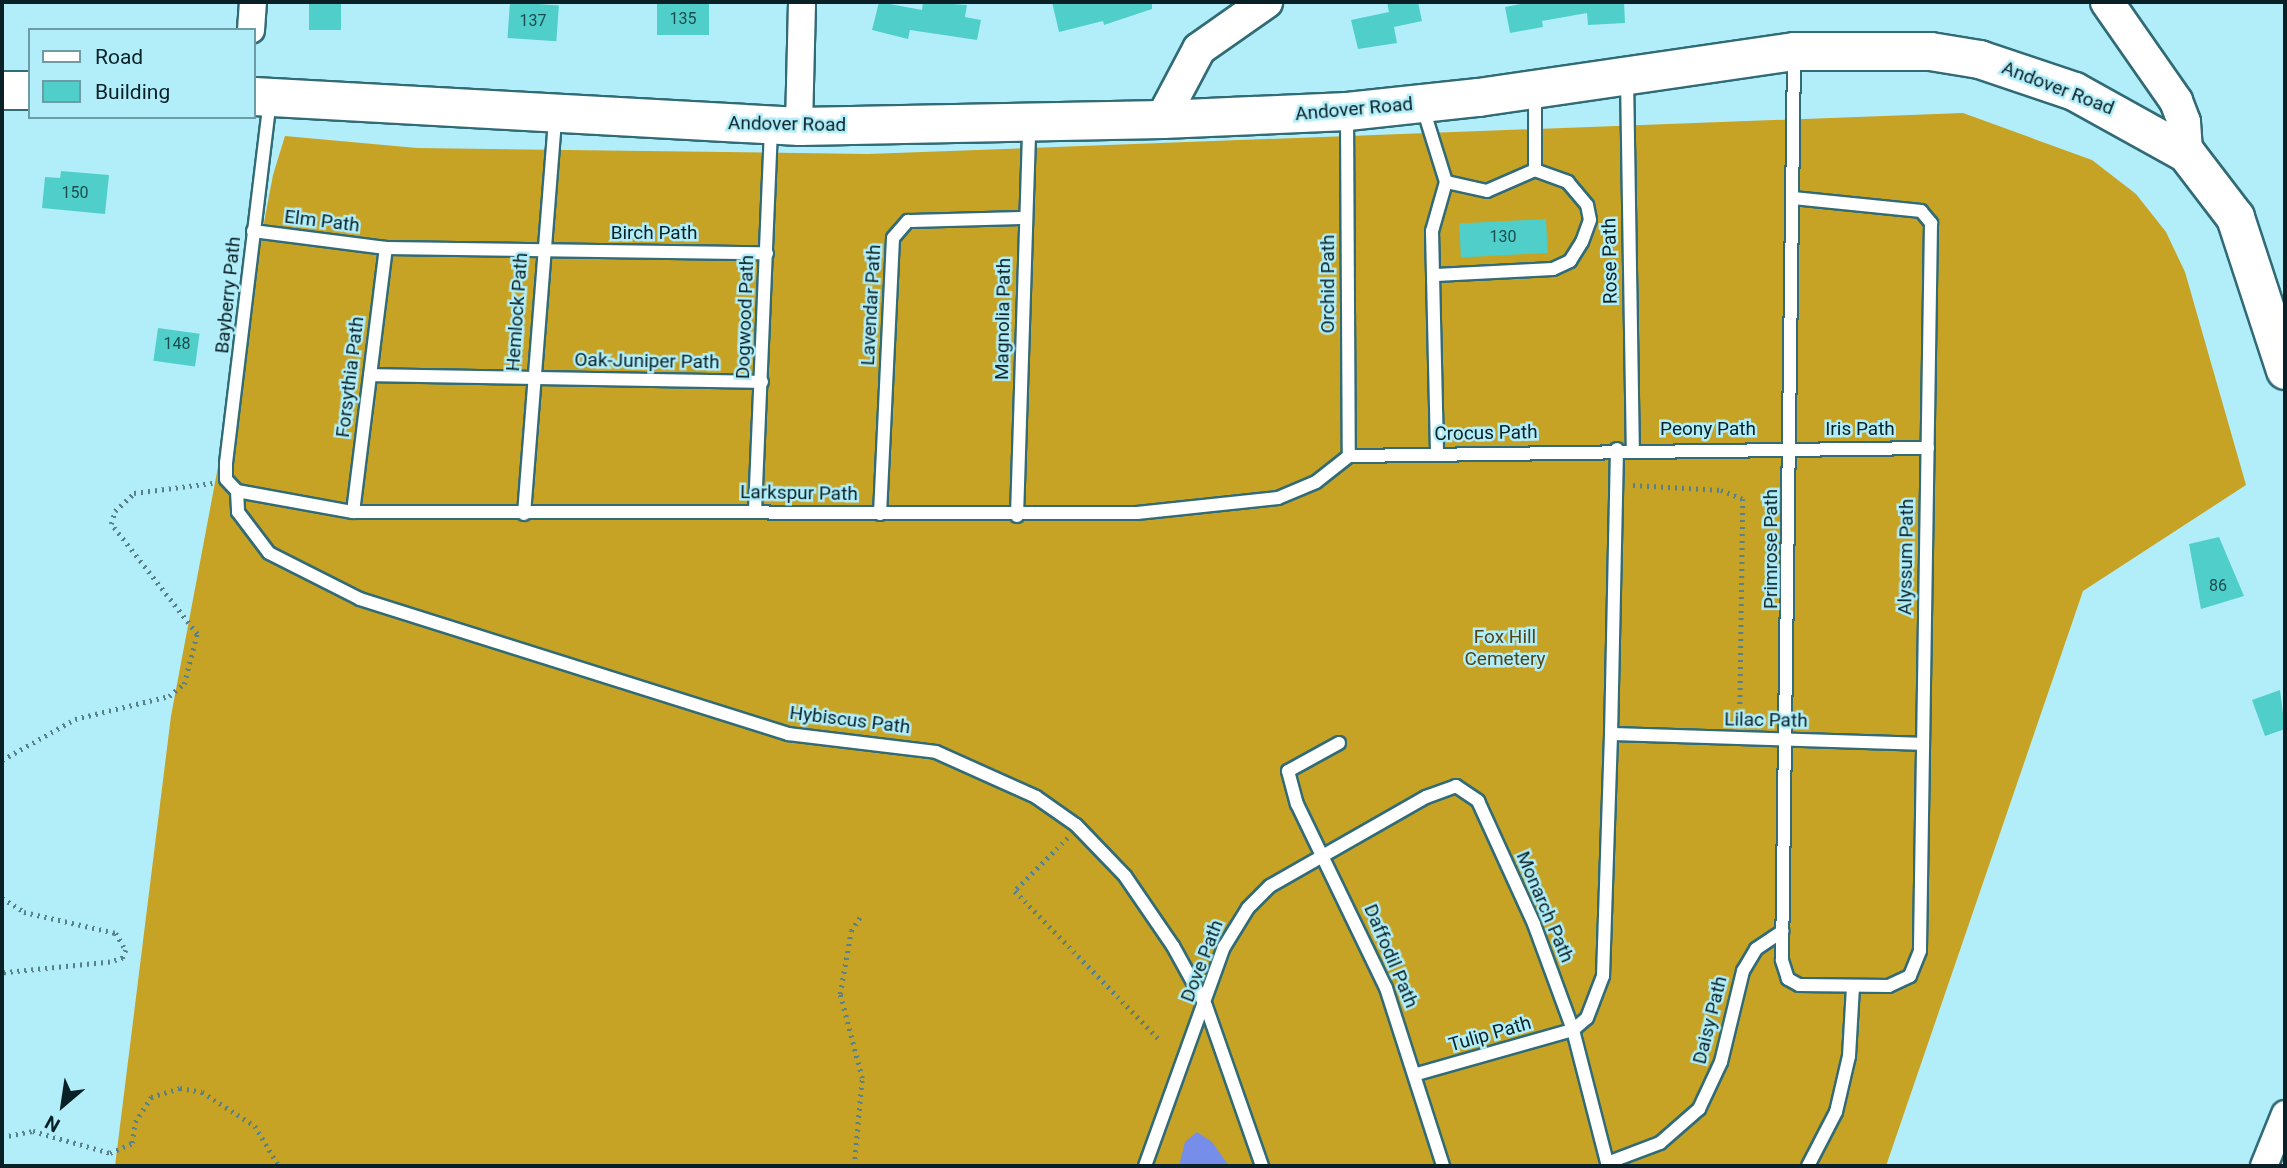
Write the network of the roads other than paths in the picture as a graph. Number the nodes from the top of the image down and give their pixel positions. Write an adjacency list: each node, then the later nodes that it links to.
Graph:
1 (253, 2): 5 (street)
2 (802, 2): 17 (street)
3 (1266, 2): 15 (street)
4 (2107, 2): 18 (street)
5 (251, 28)
6 (1794, 51): 7 (main road, Andover Road); 18 (main road, Andover Road); 21 (lane, Primrose Path)
7 (1627, 74): 8 (main road, Andover Road); 32 (lane, Rose Path)
8 (1535, 88): 12 (main road, Andover Road); 19 (lane)
9 (2, 90): 10 (main road)
10 (28, 90)
11 (262, 97): 14 (main road, Andover Road); 23 (lane, Bayberry Path)
12 (1422, 103): 13 (main road, Andover Road); 20 (lane)
13 (1347, 111): 15 (main road, Andover Road); 36 (lane, Orchid Path)
14 (555, 113): 17 (main road, Andover Road); 25 (lane, Hemlock Path)
15 (1162, 119): 16 (main road, Andover Road)
16 (1029, 122): 17 (main road, Andover Road); 22 (lane, Magnolia Path)
17 (785, 125): 26 (lane, Dogwood Path)
18 (2186, 153): 28 (main road, Andover Road)
19 (1535, 170): 20 (lane); 27 (lane)
20 (1446, 182): 27 (lane)
21 (1793, 198): 33 (lane, Primrose Path); 34 (lane, Alyssum Path)
22 (1024, 218): 41 (lane, Lavendar Path); 42 (lane, Magnolia Path)
23 (253, 231): 24 (lane, Elm Path); 37 (lane, Bayberry Path)
24 (386, 248): 25 (lane, Elm Path); 29 (lane, Forsythia Path)
25 (540, 252): 26 (lane, Birch Path); 30 (lane, Hemlock Path)
26 (767, 253): 31 (lane, Dogwood Path)
27 (1436, 275): 35 (lane)
28 (2285, 370)
29 (370, 376): 30 (lane, Oak-Juniper Path); 39 (lane, Forsythia Path)
30 (531, 379): 31 (lane, Oak-Juniper Path); 40 (lane, Hemlock Path)
31 (762, 382): 38 (lane, Dogwood Path)
32 (1625, 448): 33 (lane, Peony Path); 35 (lane, Crocus Path); 43 (lane)
33 (1791, 448): 34 (lane, Iris Path); 44 (lane, Primrose Path)
34 (1928, 448): 46 (lane, Alyssum Path)
35 (1437, 453): 36 (lane, Crocus Path)
36 (1349, 456): 42 (lane, Larkspur Path)
37 (237, 491): 39 (lane, Larkspur Path); 51 (lane, Hybiscus Path)
38 (755, 511): 40 (lane, Larkspur Path); 41 (lane, Larkspur Path)
39 (353, 512): 40 (lane, Larkspur Path)
40 (524, 514)
41 (880, 514): 42 (lane, Larkspur Path)
42 (1017, 516)
43 (1611, 734): 44 (lane, Lilac Path); 52 (lane)
44 (1789, 740): 46 (lane, Lilac Path); 49 (lane, Primrose Path)
45 (1339, 743): 48 (lane, Daffodil Path)
46 (1921, 744): 50 (lane, Alyssum Path)
47 (1478, 801): 48 (lane, Dove Path); 52 (lane, Monarch Path)
48 (1325, 855): 51 (lane, Dove Path); 53 (lane, Daffodil Path)
49 (1783, 931): 50 (lane, Primrose Path); 55 (lane, Daisy Path)
50 (1853, 987): 59 (lane)
51 (1206, 1006): 56 (lane, Dove Path); 57 (lane, Hybiscus Path)
52 (1573, 1030): 53 (lane, Tulip Path); 55 (lane, Monarch Path)
53 (1417, 1074): 58 (lane, Daffodil Path)
54 (2285, 1114): 60 (street)
55 (1608, 1165)
56 (1145, 1166)
57 (1262, 1166)
58 (1443, 1166)
59 (1808, 1166)
60 (2264, 1166)

